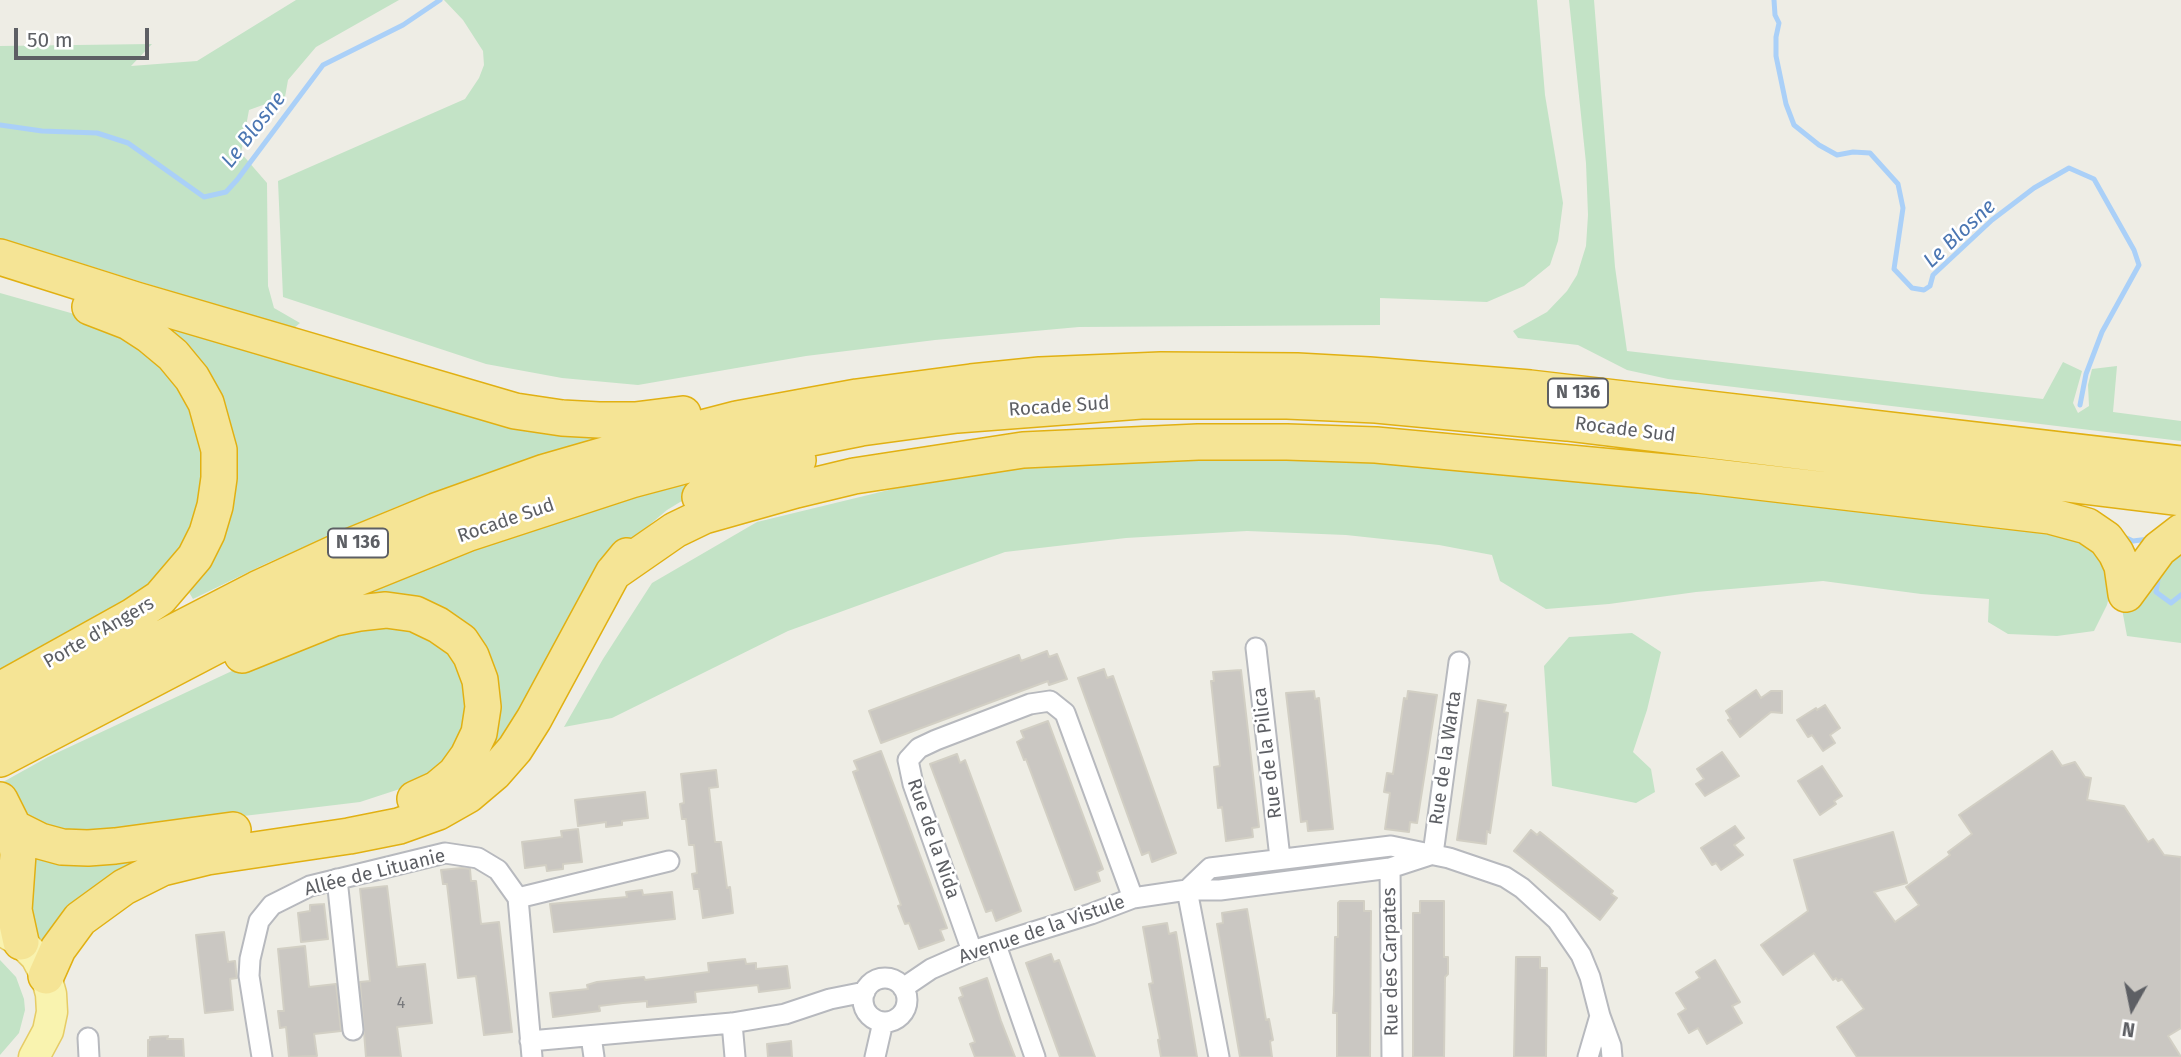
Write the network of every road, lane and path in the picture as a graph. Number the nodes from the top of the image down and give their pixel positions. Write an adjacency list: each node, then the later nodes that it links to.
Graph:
1 (0, 257): 4 (highway)
2 (0, 278): 12 (highway, Porte d'Angers)
3 (957, 415): 6 (highway, Rocade Sud / N 136); 8 (highway); 11 (highway, Rocade Sud / N 136)
4 (737, 419): 5 (highway, Rocade Sud / N 136); 13 (highway, Rocade Sud / N 136)
5 (2181, 464)
6 (2181, 498)
7 (2181, 532): 8 (highway)
8 (612, 573): 27 (highway)
9 (1256, 648): 17 (street, Rue de la Pilica)
10 (1459, 662): 16 (street, Rue de la Warta)
11 (157, 676): 14 (highway, Rocade Sud / N 136); 15 (highway)
12 (0, 690)
13 (0, 722)
14 (0, 760)
15 (8, 816): 24 (highway)
16 (1433, 854): 17 (street); 19 (street, Avenue de la Vistule); 30 (street)
17 (1280, 858): 21 (street)
18 (669, 861): 22 (street)
19 (1390, 868): 21 (street, Avenue de la Vistule); 43 (street, Rue des Carpates)
20 (337, 879): 22 (street, Allée de Lituanie); 33 (street); 37 (street, Allée de Lituanie)
21 (1187, 890): 23 (street, Avenue de la Vistule); 42 (street)
22 (518, 898): 35 (street)
23 (1133, 898): 25 (street, Avenue de la Vistule); 26 (street, Rue de la Nida)
24 (11, 936): 27 (main road)
25 (996, 945): 26 (street, Avenue de la Vistule); 41 (street)
26 (972, 951): 28 (street, Avenue de la Vistule)
27 (46, 976): 36 (main road)
28 (903, 988): 29 (street); 32 (street)
29 (865, 992): 31 (street); 32 (street)
30 (1600, 1016): 44 (street); 45 (street)
31 (732, 1023): 34 (street); 39 (street)
32 (883, 1023): 40 (street)
33 (353, 1030)
34 (591, 1036): 35 (street); 38 (street)
35 (531, 1049)
36 (38, 1054)
37 (262, 1057)
38 (594, 1057)
39 (735, 1057)
40 (875, 1057)
41 (1035, 1057)
42 (1219, 1057)
43 (1392, 1057)
44 (1588, 1057)
45 (1612, 1057)

